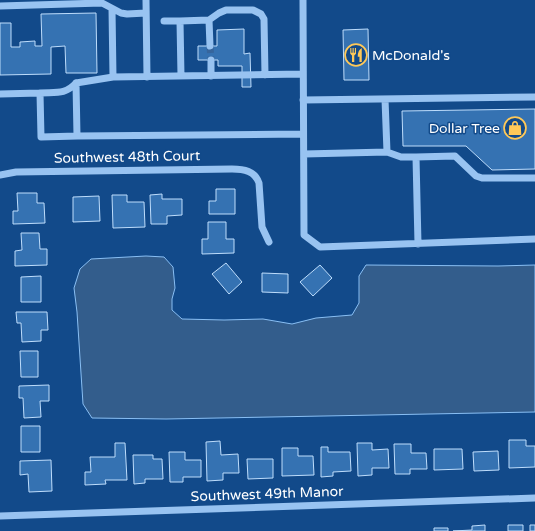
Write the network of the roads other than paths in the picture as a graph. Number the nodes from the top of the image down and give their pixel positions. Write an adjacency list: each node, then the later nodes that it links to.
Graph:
1 (146, 0): 5 (street)
2 (303, 0): 11 (street)
3 (0, 6): 4 (street)
4 (112, 9): 5 (street); 16 (street)
5 (146, 13): 15 (street)
6 (209, 20): 8 (street); 9 (street); 12 (street)
7 (164, 21): 8 (street)
8 (180, 21): 13 (street)
9 (210, 46)
10 (211, 60): 14 (street)
11 (303, 74): 12 (street); 22 (street)
12 (265, 75): 14 (street)
13 (182, 76): 14 (street); 15 (street)
14 (211, 76)
15 (147, 77): 16 (street)
16 (113, 78): 17 (street)
17 (76, 82): 18 (street); 24 (street)
18 (40, 93): 19 (street); 24 (street)
19 (0, 94)
20 (535, 97): 21 (street)
21 (385, 99): 22 (street); 25 (street)
22 (303, 100): 23 (street)
23 (303, 134): 24 (street); 26 (street)
24 (77, 136)
25 (387, 152): 26 (street); 27 (street)
26 (304, 154): 32 (street)
27 (416, 157): 29 (street); 32 (street)
28 (0, 175): 31 (street, Southwest 48th Court)
29 (535, 178)
30 (535, 239): 32 (street)
31 (269, 242)
32 (418, 244)
33 (535, 498): 34 (street, Southwest 49th Manor)
34 (0, 516)

